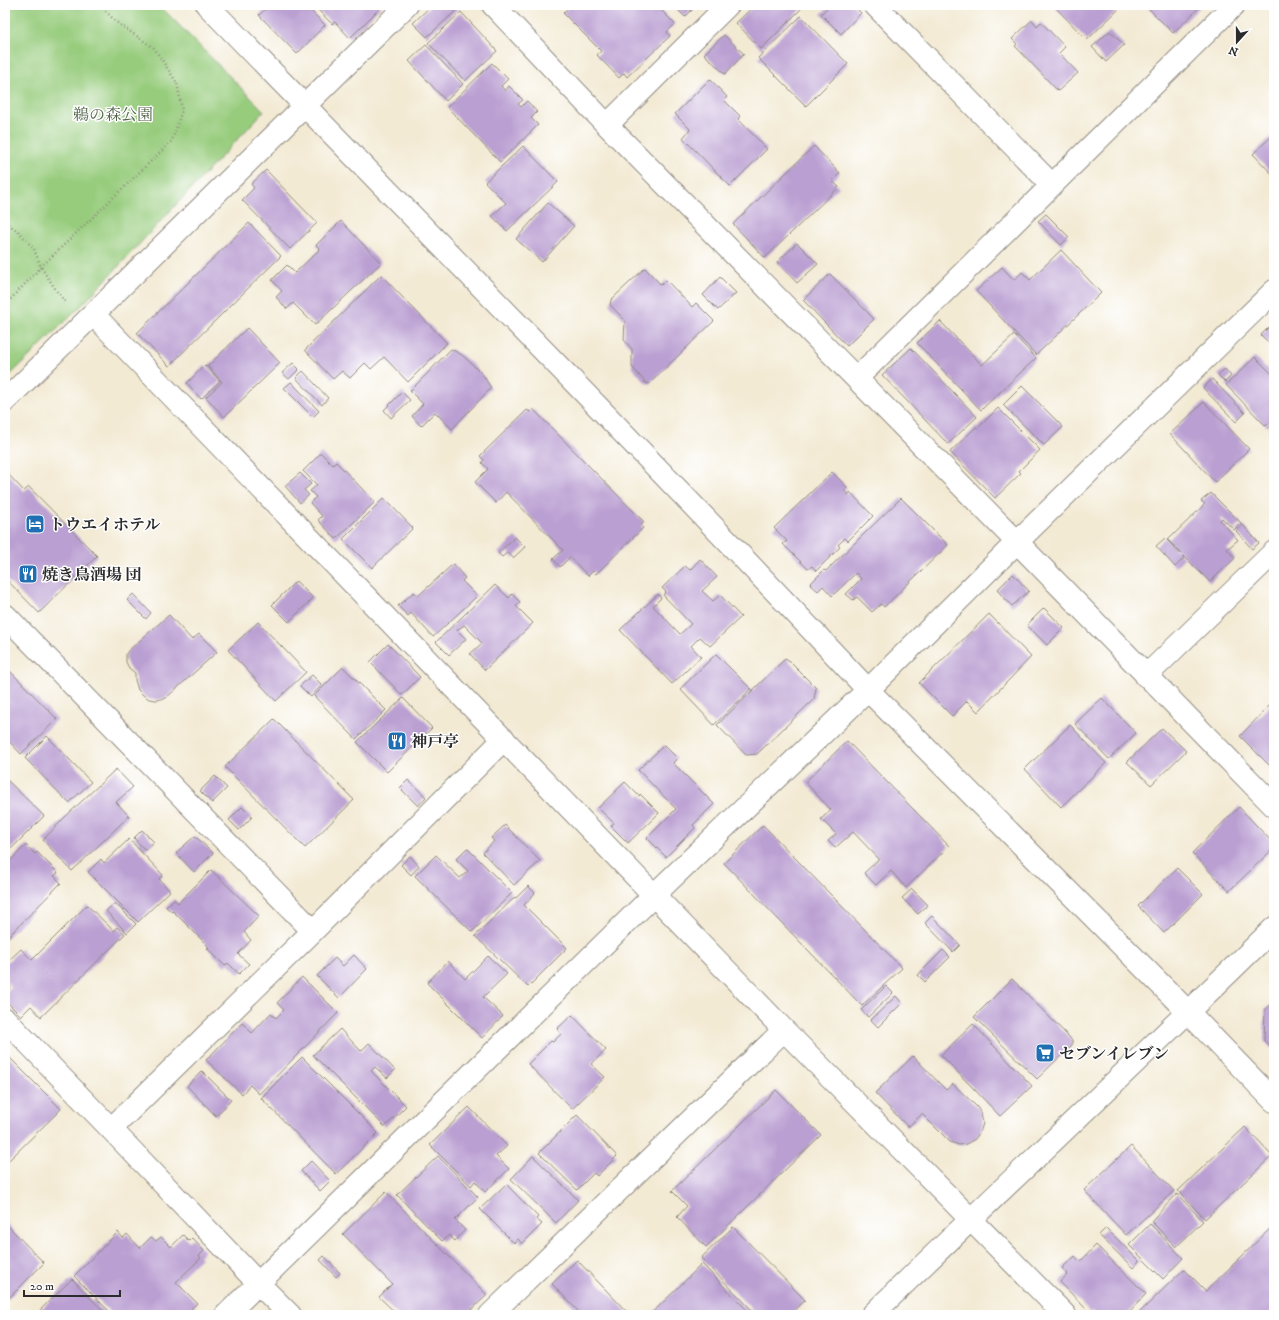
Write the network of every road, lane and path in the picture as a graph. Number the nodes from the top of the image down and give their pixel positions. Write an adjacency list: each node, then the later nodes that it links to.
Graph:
1 (100, 5): 12 (path)
2 (207, 5): 8 (street)
3 (407, 5): 8 (street)
4 (493, 5): 9 (street)
5 (728, 5): 9 (street)
6 (875, 5): 10 (street)
7 (1234, 5): 10 (street)
8 (305, 106): 15 (street); 22 (street)
9 (607, 125): 16 (street)
10 (1052, 184): 16 (street)
11 (5, 222): 12 (path)
12 (41, 267): 14 (path); 15 (path)
13 (1274, 291): 18 (street)
14 (5, 304)
15 (88, 319): 17 (street); 23 (street)
16 (857, 378): 18 (street)
17 (5, 401)
18 (1017, 542): 21 (street); 22 (street)
19 (1274, 552): 21 (street)
20 (5, 615): 27 (street)
21 (1146, 676): 24 (street)
22 (868, 690): 25 (street); 28 (street)
23 (504, 739): 25 (street); 27 (street)
24 (1274, 806)
25 (654, 895): 30 (street); 34 (street)
26 (1274, 928): 28 (street)
27 (313, 931): 32 (street)
28 (1188, 1012): 31 (street); 33 (street)
29 (5, 1020): 32 (street)
30 (784, 1030): 33 (street); 37 (street)
31 (1274, 1101)
32 (111, 1129): 34 (street)
33 (970, 1219): 38 (street); 39 (street)
34 (258, 1283): 35 (street); 36 (street)
35 (226, 1315)
36 (290, 1315)
37 (490, 1315)
38 (872, 1315)
39 (1065, 1315)

